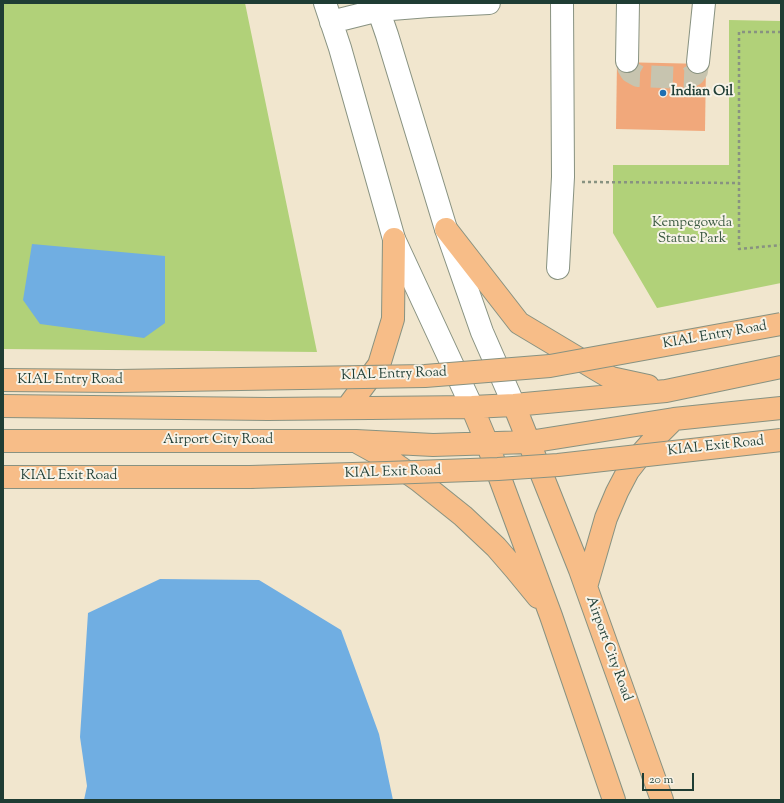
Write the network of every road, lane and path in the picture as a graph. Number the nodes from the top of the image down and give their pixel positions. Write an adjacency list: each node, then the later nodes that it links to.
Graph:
1 (489, 3): 5 (street)
2 (562, 3): 10 (street)
3 (628, 3): 8 (street)
4 (704, 3): 9 (street)
5 (378, 7): 6 (street); 12 (street)
6 (328, 12): 13 (street)
7 (781, 32): 11 (path)
8 (627, 61)
9 (698, 62)
10 (563, 182): 11 (path); 15 (street)
11 (739, 183): 14 (path)
12 (446, 229): 19 (main road); 20 (street)
13 (394, 239): 22 (street); 23 (main road)
14 (781, 245)
15 (558, 268)
16 (781, 324): 18 (main road, KIAL Entry Road, bridge)
17 (781, 367): 19 (main road, KIAL Entry Road)
18 (3, 380)
19 (666, 390): 20 (main road, KIAL Entry Road)
20 (514, 405): 22 (main road, KIAL Entry Road); 29 (main road, Airport City Road)
21 (3, 406): 23 (main road, KIAL Entry Road)
22 (472, 407): 23 (main road, KIAL Entry Road); 30 (main road)
23 (347, 408)
24 (781, 408): 25 (main road, KIAL Exit Road)
25 (674, 419): 29 (main road, KIAL Exit Road); 33 (main road)
26 (781, 440): 32 (main road, KIAL Exit Road, bridge)
27 (3, 441): 28 (main road, Airport City Road)
28 (356, 441): 31 (main road, Airport City Road); 34 (main road)
29 (529, 442): 30 (main road, KIAL Exit Road); 33 (main road, Airport City Road)
30 (487, 443): 31 (main road, KIAL Exit Road); 34 (main road)
31 (433, 445)
32 (3, 477)
33 (586, 587): 36 (main road, Airport City Road)
34 (551, 616): 35 (main road)
35 (614, 800)
36 (662, 800)

